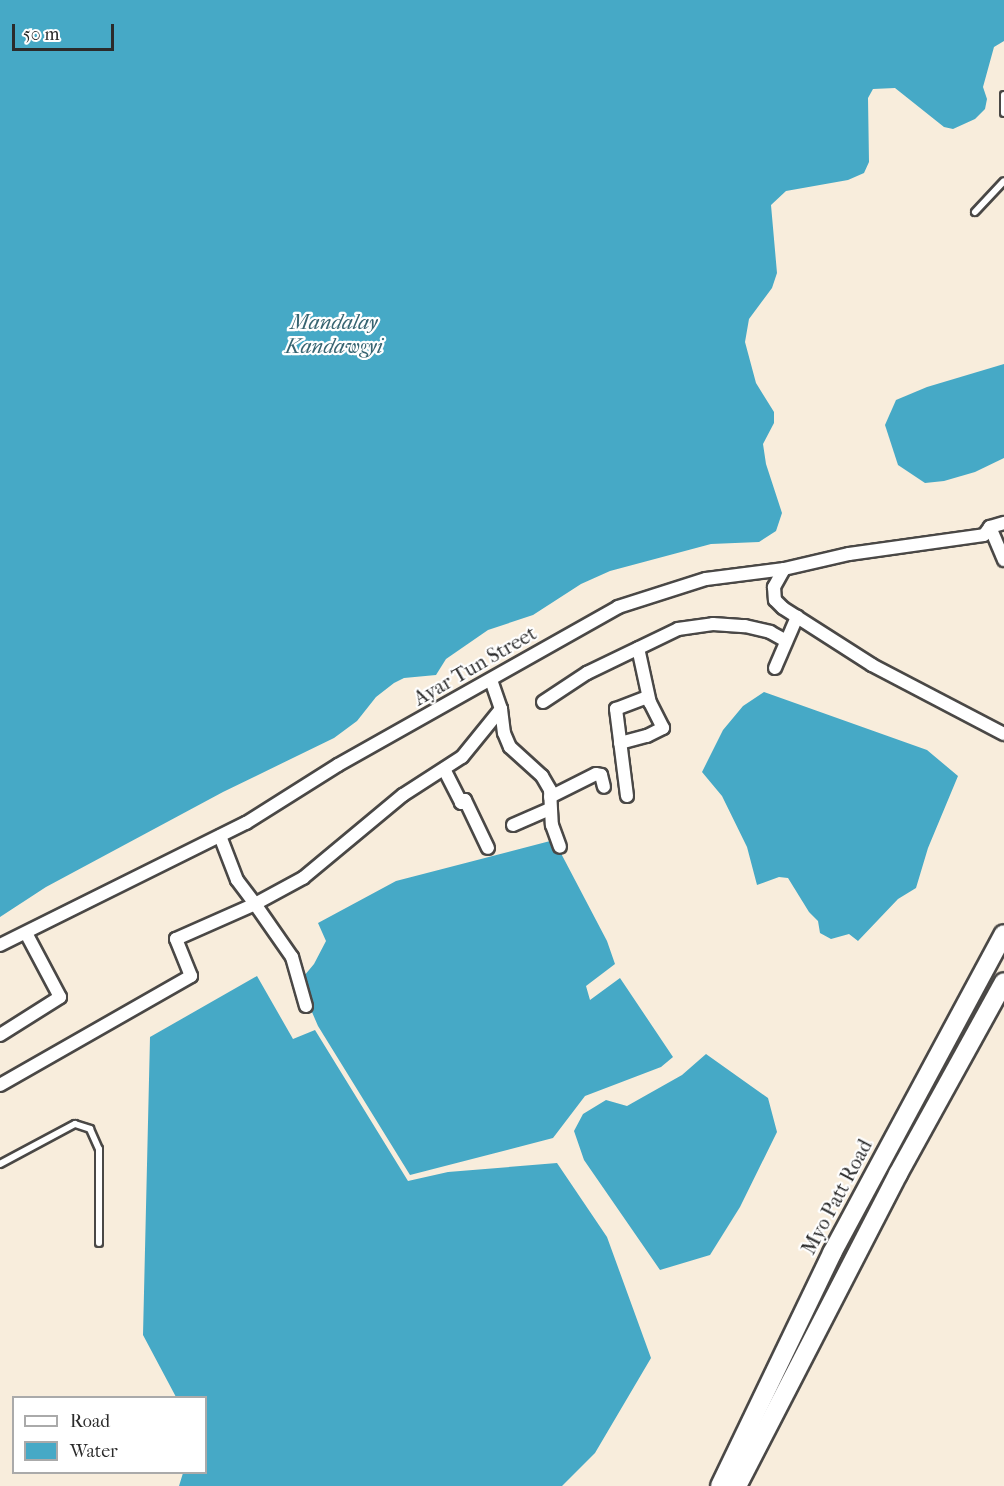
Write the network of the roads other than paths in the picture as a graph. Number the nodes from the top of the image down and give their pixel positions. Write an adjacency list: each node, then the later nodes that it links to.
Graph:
1 (1004, 95): 2 (lane)
2 (1004, 114)
3 (1004, 181): 4 (lane)
4 (975, 212)
5 (1004, 523): 6 (street, Ayar Tun Street)
6 (990, 527): 7 (street); 8 (street, Ayar Tun Street)
7 (1004, 560)
8 (784, 569): 9 (street); 13 (street, Ayar Tun Street)
9 (797, 617): 10 (street); 17 (street)
10 (786, 641): 11 (street); 12 (street)
11 (638, 648): 14 (street); 15 (street)
12 (775, 668)
13 (491, 680): 16 (street); 24 (street, Ayar Tun Street)
14 (648, 697): 18 (street); 18 (street)
15 (543, 702)
16 (501, 710): 19 (street); 22 (street)
17 (1004, 734)
18 (620, 743): 21 (street)
19 (444, 769): 26 (street); 27 (street)
20 (604, 787): 22 (street)
21 (627, 796)
22 (550, 803): 23 (street); 25 (street)
23 (513, 825)
24 (220, 836): 27 (street); 28 (street, Ayar Tun Street)
25 (561, 847)
26 (488, 848)
27 (255, 904): 32 (street); 34 (street)
28 (26, 933): 30 (street, Ayar Tun Street); 33 (street)
29 (1004, 933): 35 (main road, Myo Patt Road)
30 (0, 945)
31 (1004, 982): 37 (main road)
32 (306, 1006)
33 (0, 1035)
34 (0, 1085)
35 (880, 1163): 37 (main road); 39 (main road, Myo Patt Road)
36 (0, 1164): 38 (lane)
37 (898, 1174): 40 (main road)
38 (99, 1243)
39 (720, 1486)
40 (737, 1486)

